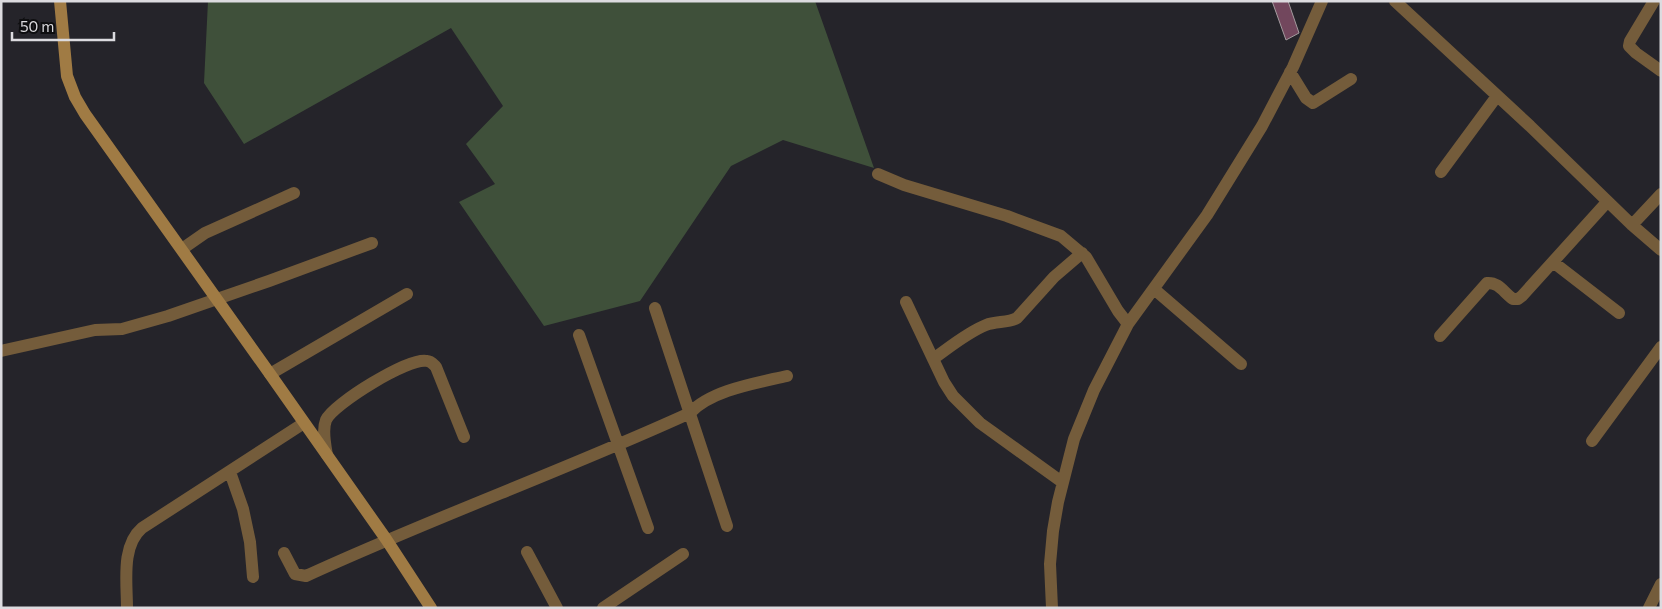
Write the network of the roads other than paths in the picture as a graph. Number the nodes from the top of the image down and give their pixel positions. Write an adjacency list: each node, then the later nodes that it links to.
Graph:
1 (60, 1): 16 (street)
2 (1322, 1): 6 (street)
3 (1395, 1): 8 (street)
4 (1654, 1): 5 (street)
5 (1661, 71)
6 (1290, 72): 7 (street); 20 (street)
7 (1351, 79)
8 (1497, 96): 9 (street); 13 (street)
9 (1441, 172)
10 (878, 174): 18 (street)
11 (294, 193): 16 (street)
12 (1661, 194): 14 (street)
13 (1607, 202): 14 (street); 19 (street)
14 (1632, 225): 17 (street)
15 (372, 243): 22 (street)
16 (182, 248): 22 (street)
17 (1661, 250)
18 (1082, 253): 26 (street); 31 (street)
19 (1553, 262): 25 (street); 28 (street)
20 (1154, 289): 26 (street); 32 (street)
21 (407, 294): 33 (street)
22 (217, 299): 30 (street); 33 (street)
23 (906, 302): 31 (street)
24 (655, 308): 35 (street)
25 (1619, 313)
26 (1128, 324): 42 (street)
27 (579, 334): 39 (street)
28 (1440, 336)
29 (1661, 348): 38 (street)
30 (1, 351)
31 (933, 359): 42 (street)
32 (1241, 364)
33 (270, 374): 36 (street)
34 (787, 376): 35 (street)
35 (690, 413): 39 (street); 43 (street)
36 (304, 423): 40 (street); 41 (street)
37 (464, 437): 40 (street)
38 (1592, 441)
39 (618, 446): 44 (street); 45 (street)
40 (327, 454): 45 (street)
41 (230, 472): 49 (street); 51 (street)
42 (1062, 482): 55 (street)
43 (727, 526)
44 (648, 528)
45 (386, 540): 47 (street); 52 (street)
46 (527, 552): 53 (street)
47 (284, 553)
48 (683, 554): 54 (street)
49 (253, 577)
50 (1661, 584): 56 (street)
51 (127, 608)
52 (431, 608)
53 (557, 608)
54 (603, 608)
55 (1052, 608)
56 (1649, 608)

